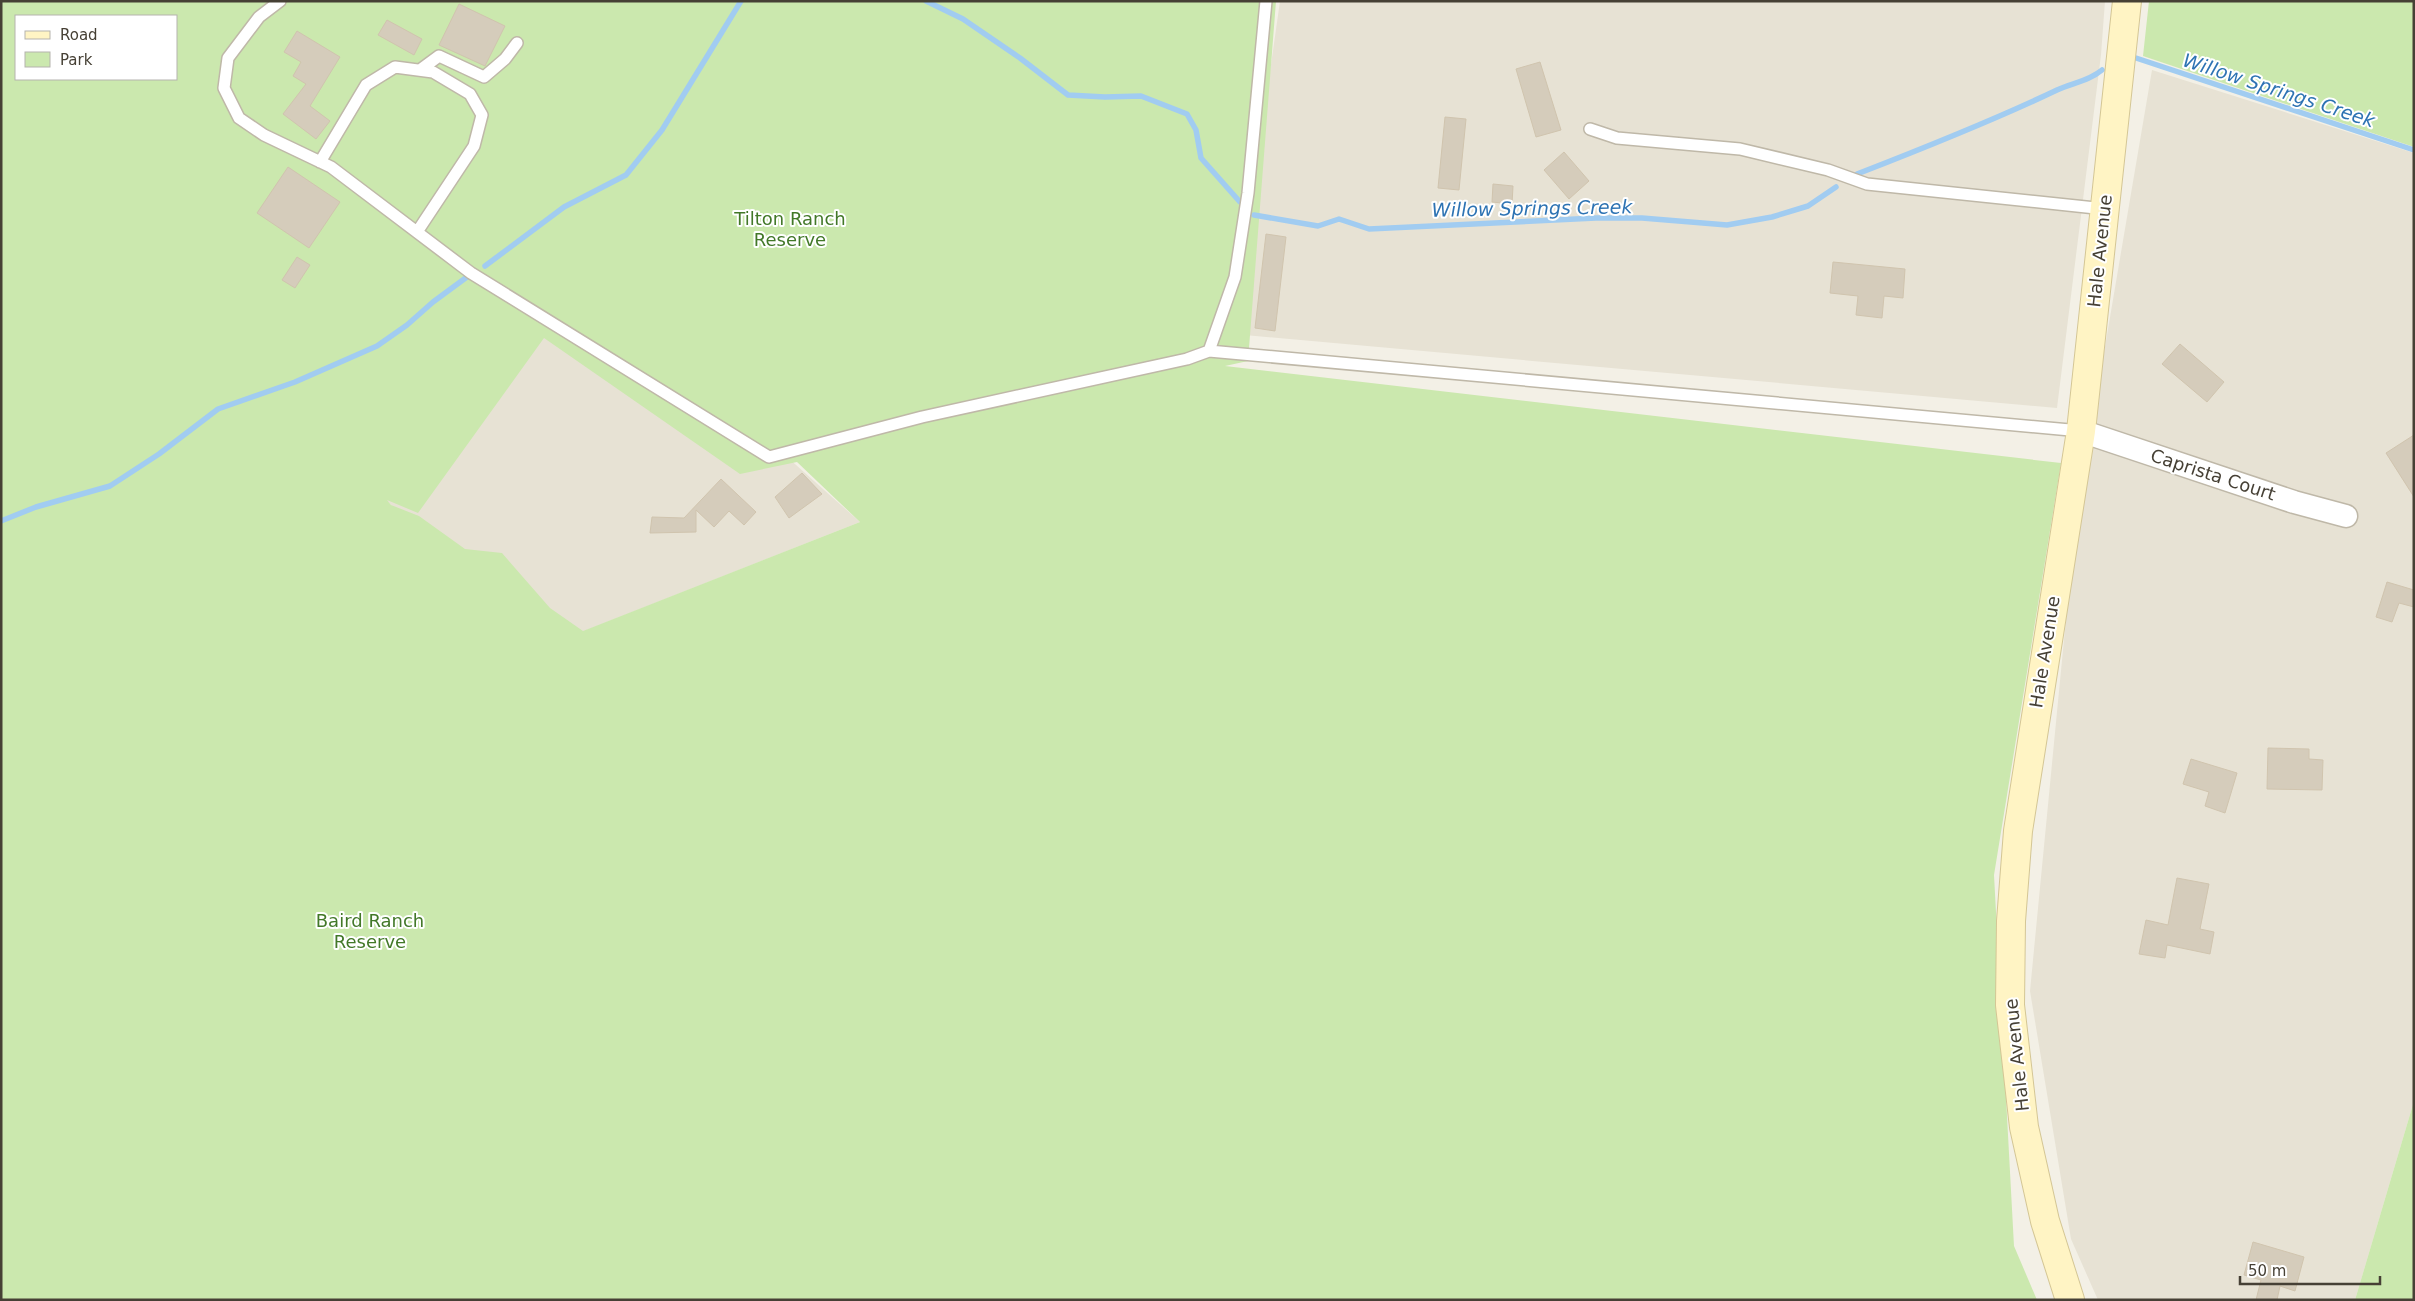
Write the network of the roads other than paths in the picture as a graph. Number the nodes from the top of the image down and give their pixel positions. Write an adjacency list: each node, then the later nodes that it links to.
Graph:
1 (280, 1): 7 (lane)
2 (1266, 1): 10 (lane)
3 (2127, 1): 8 (main road, Hale Avenue)
4 (517, 43): 5 (lane)
5 (420, 70): 7 (lane); 9 (lane)
6 (1590, 128): 8 (lane)
7 (320, 162): 9 (lane)
8 (2105, 209): 11 (main road, Hale Avenue)
9 (417, 232): 10 (lane)
10 (1209, 350): 11 (lane)
11 (2081, 431): 12 (street, Caprista Court); 13 (main road, Hale Avenue)
12 (2346, 516)
13 (2071, 1297)

